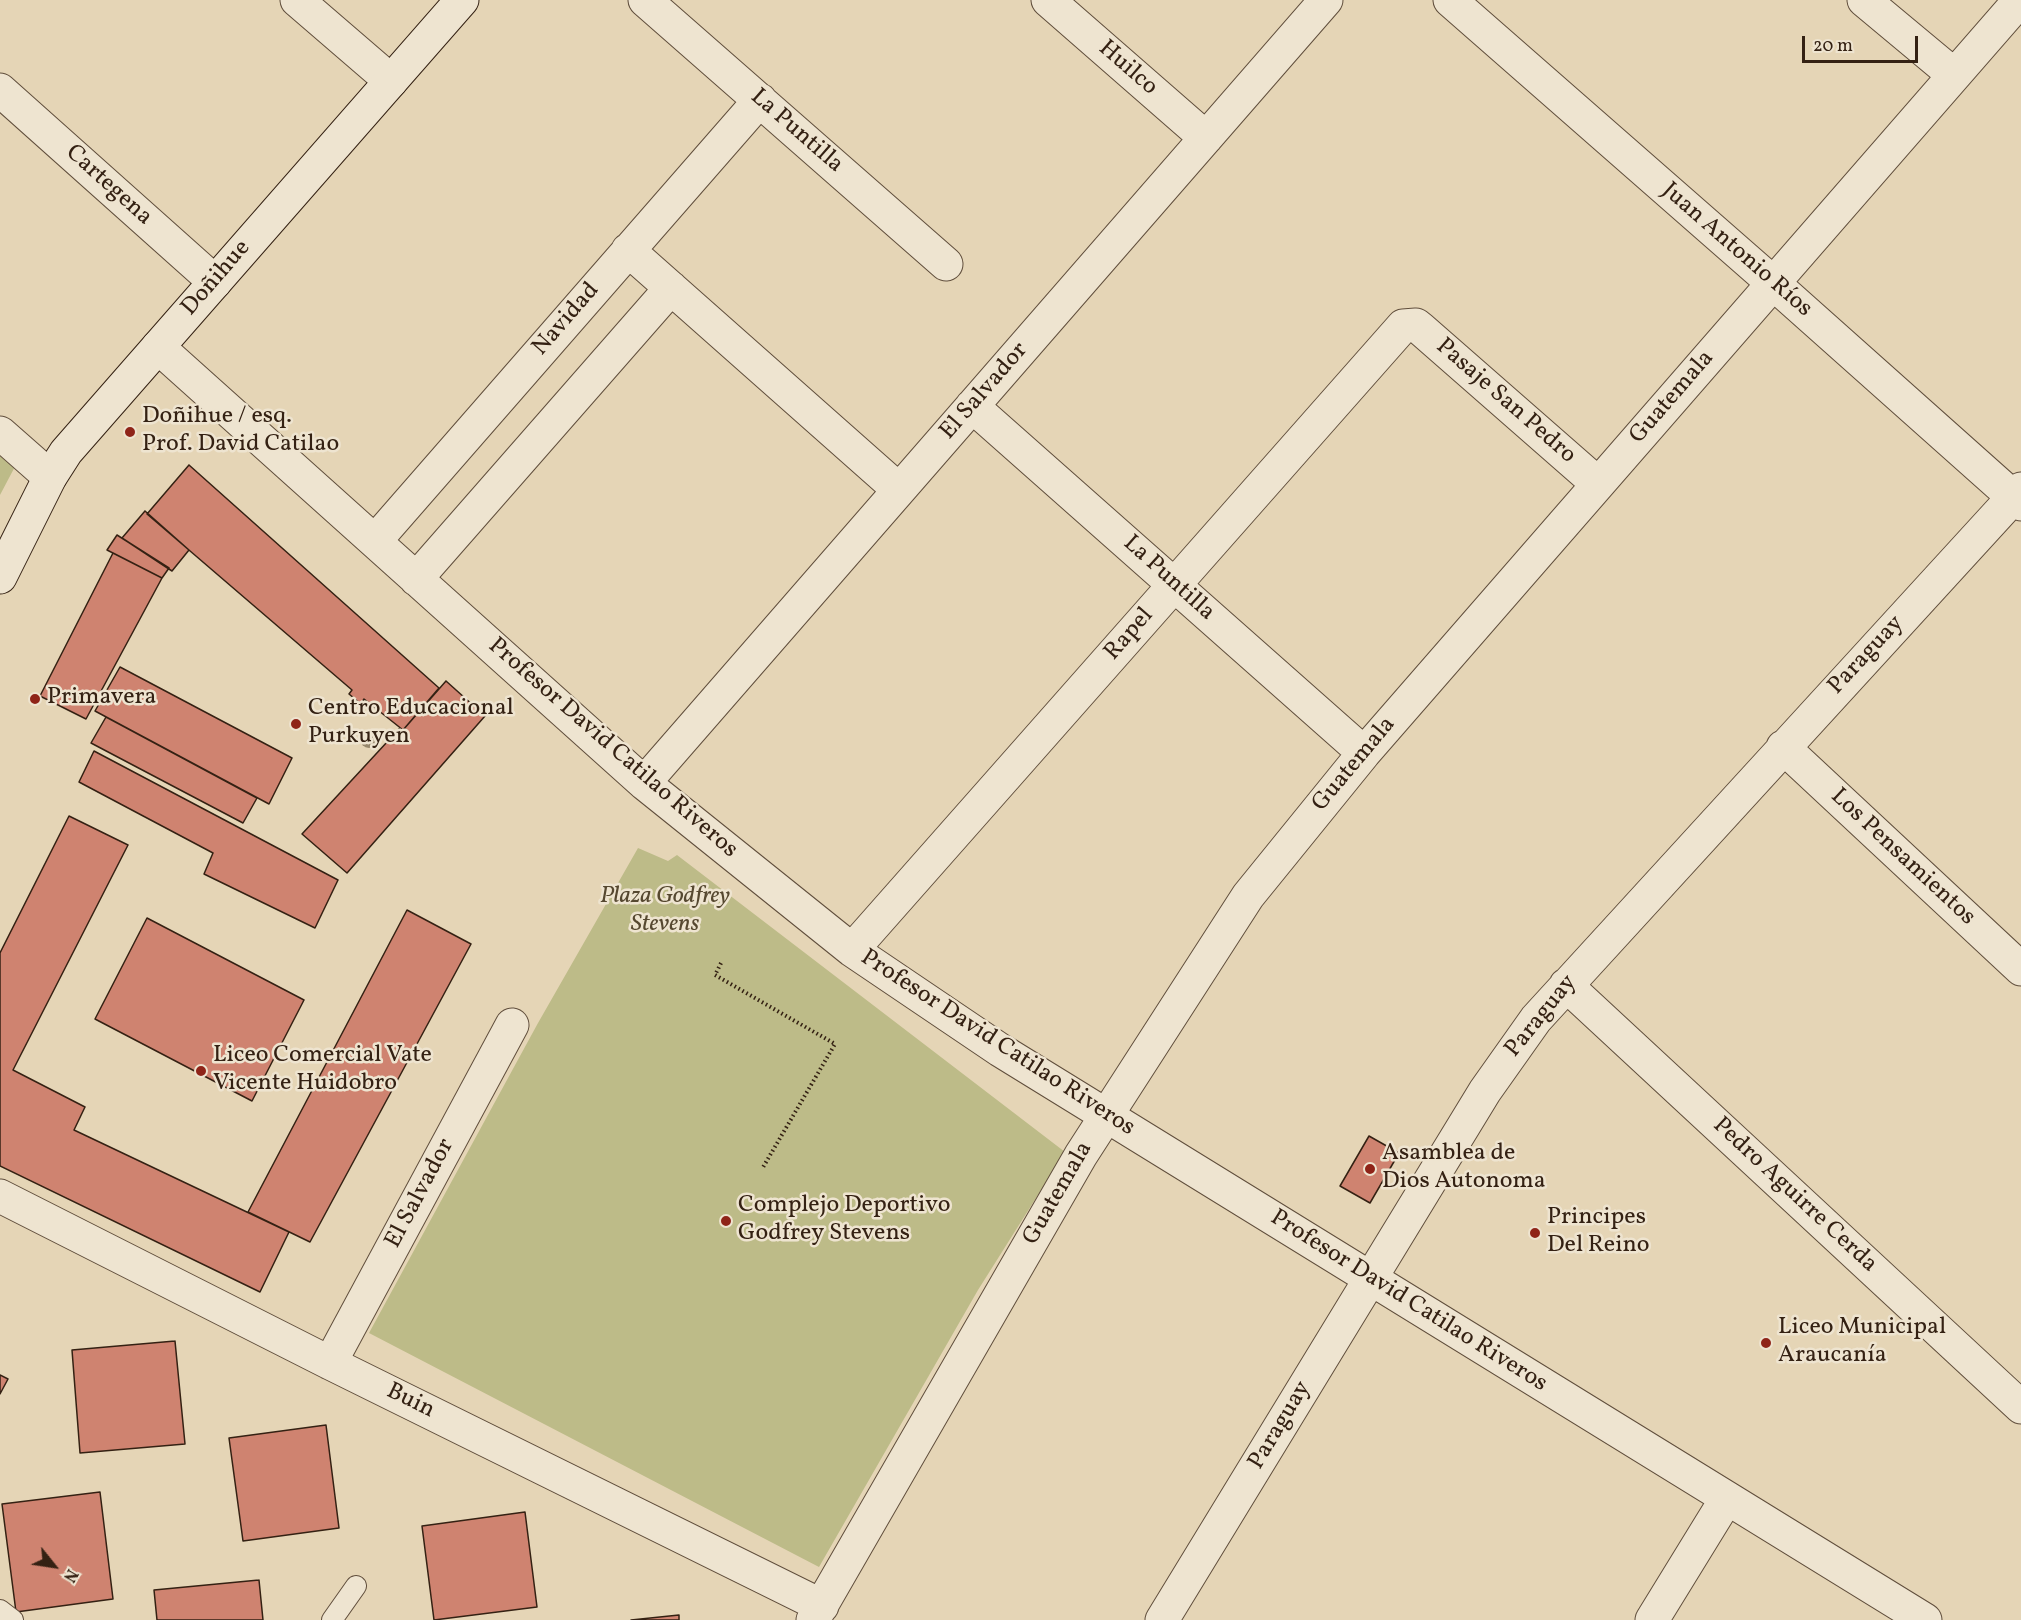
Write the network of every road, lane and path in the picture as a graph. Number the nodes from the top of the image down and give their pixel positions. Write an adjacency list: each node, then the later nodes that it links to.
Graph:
1 (297, 0): 10 (street)
2 (462, 0): 10 (street, Doñihue)
3 (645, 0): 12 (street, La Puntilla)
4 (1048, 0): 13 (street, Huilco)
5 (1326, 0): 13 (street, El Salvador)
6 (1450, 0): 17 (street, Juan Antonio Ríos)
7 (1864, 0): 9 (street)
8 (2020, 0): 9 (street, Guatemala)
9 (1954, 75): 17 (street, Guatemala)
10 (391, 81): 16 (street, Doñihue)
11 (0, 90): 16 (street, Cartegena)
12 (760, 100): 14 (street, Navidad); 15 (street, La Puntilla)
13 (1206, 138): 21 (street, El Salvador)
14 (628, 250): 18 (street); 27 (street, Navidad)
15 (946, 264)
16 (215, 282): 20 (street, Doñihue)
17 (1773, 283): 24 (street, Guatemala); 26 (street, Juan Antonio Ríos)
18 (670, 288): 25 (street); 29 (street)
19 (1409, 324): 24 (street, Pasaje San Pedro); 30 (street, Rapel)
20 (158, 347): 23 (street, Doñihue); 27 (street, Profesor David Catilao Riveros)
21 (972, 406): 25 (street, El Salvador); 30 (street, La Puntilla)
22 (0, 433): 23 (street)
23 (50, 477): 28 (street, Doñihue)
24 (1598, 484): 32 (street, Guatemala)
25 (899, 490): 33 (street, El Salvador)
26 (2018, 496): 31 (street, Paraguay)
27 (375, 541): 29 (street, Profesor David Catilao Riveros)
28 (0, 577)
29 (416, 579): 33 (street, Profesor David Catilao Riveros)
30 (1174, 585): 32 (street, La Puntilla); 34 (street, Rapel)
31 (1783, 747): 36 (street, Los Pensamientos); 37 (street, Paraguay)
32 (1364, 753): 39 (street, Guatemala)
33 (644, 783): 34 (street, Profesor David Catilao Riveros)
34 (852, 950): 39 (street, Profesor David Catilao Riveros)
35 (721, 963): 40 (path)
36 (2021, 969)
37 (1566, 985): 42 (street, Paraguay); 44 (street, Pedro Aguirre Cerda)
38 (512, 1025): 43 (street, El Salvador)
39 (1106, 1115): 42 (street, Profesor David Catilao Riveros); 48 (street, Guatemala)
40 (762, 1169)
41 (0, 1196): 43 (street, Buin)
42 (1370, 1279): 45 (street, Profesor David Catilao Riveros); 51 (street, Paraguay)
43 (330, 1363): 48 (street, Buin)
44 (2021, 1407)
45 (1727, 1498): 52 (street); 53 (street, Profesor David Catilao Riveros)
46 (356, 1586): 50 (lane)
47 (0, 1610): 49 (lane)
48 (818, 1613)
49 (13, 1620)
50 (332, 1620)
51 (1162, 1620)
52 (1652, 1620)
53 (1925, 1620)

